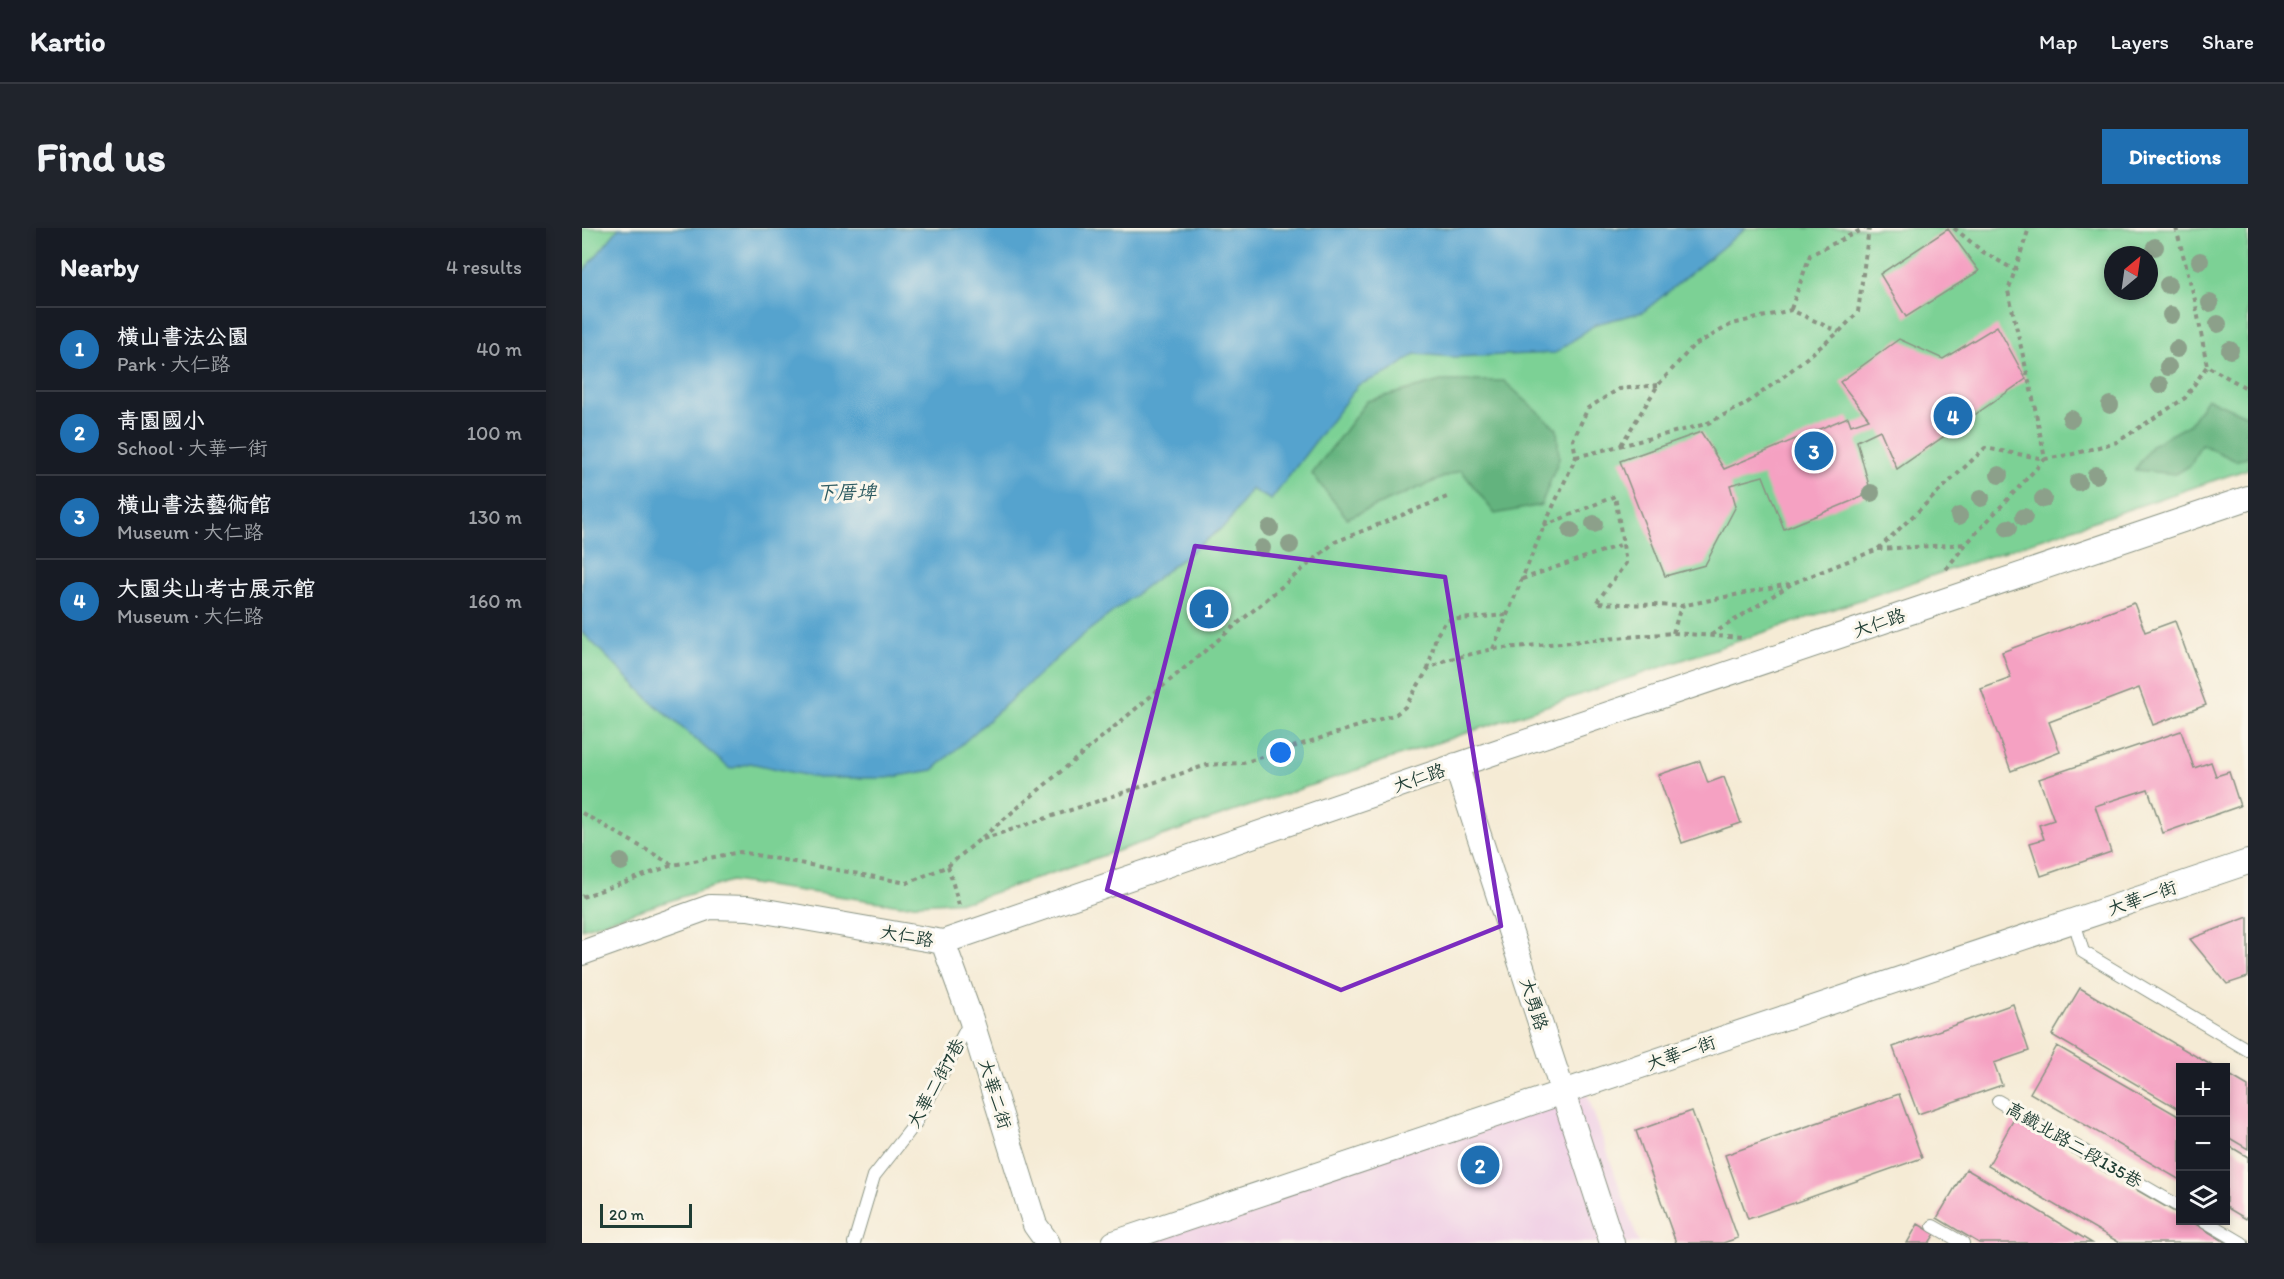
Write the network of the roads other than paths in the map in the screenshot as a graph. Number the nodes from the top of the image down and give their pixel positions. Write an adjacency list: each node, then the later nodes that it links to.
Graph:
1 (2248, 498): 2 (street, 大仁路)
2 (1456, 765): 5 (street, 大仁路); 9 (street, 大勇路)
3 (2248, 862): 4 (street, 大華一街)
4 (2074, 921): 8 (lane); 9 (street, 大華一街)
5 (943, 942): 6 (street, 大仁路); 7 (street, 大華二街)
6 (582, 953)
7 (971, 1019): 15 (lane, 大華二街7巷); 16 (street, 大華二街)
8 (2248, 1050)
9 (1563, 1092): 17 (street, 大華一街); 18 (street, 大勇路)
10 (1998, 1101): 11 (lane, 高鐵北路二段135巷)
11 (2176, 1204)
12 (2210, 1225): 20 (lane)
13 (1934, 1226): 19 (lane)
14 (2248, 1235): 20 (lane)
15 (854, 1243)
16 (1048, 1243)
17 (1114, 1243)
18 (1612, 1243)
19 (1963, 1243)
20 (2242, 1243)

